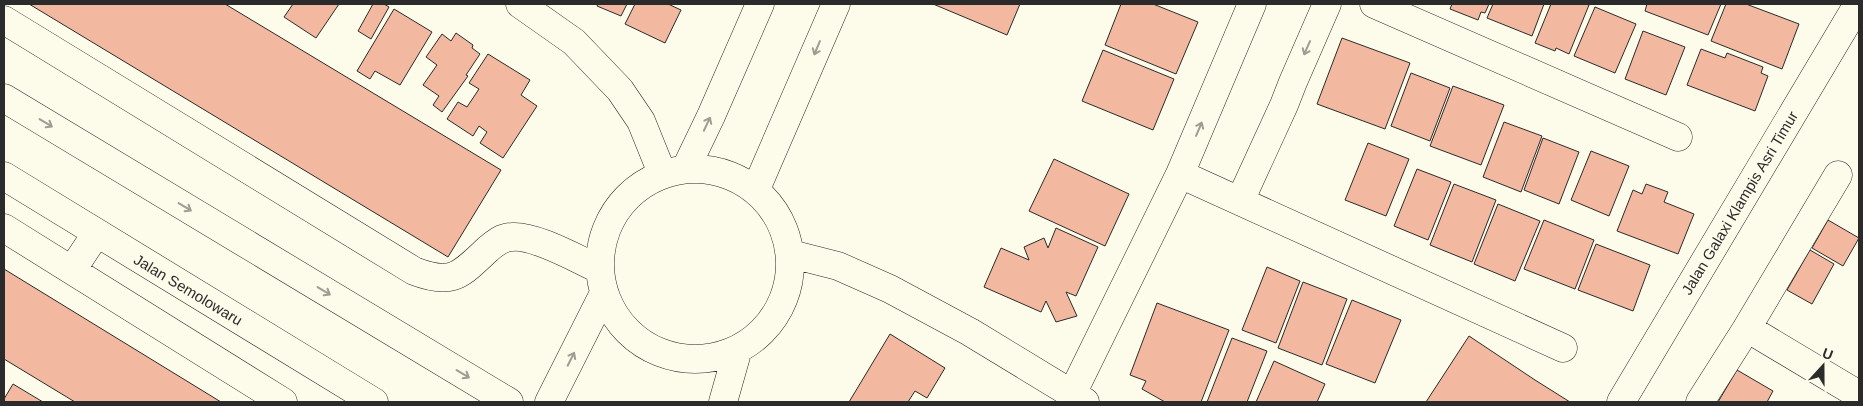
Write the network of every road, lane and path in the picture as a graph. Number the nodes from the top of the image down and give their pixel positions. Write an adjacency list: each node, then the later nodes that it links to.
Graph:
1 (520, 4): 11 (street)
2 (760, 4): 11 (street, one-way to 2)
3 (836, 4): 15 (street, one-way to 15)
4 (1252, 4): 12 (street, one-way to 4)
5 (1327, 4): 16 (street, one-way to 16)
6 (1374, 4): 10 (street)
7 (1858, 4): 32 (street, Jalan Galaxi Klampis Asri Timur)
8 (4, 20): 21 (street)
9 (4, 98): 29 (street, one-way to 29)
10 (1678, 137)
11 (674, 171): 15 (street); 21 (street)
12 (1180, 174): 16 (street); 26 (street)
13 (1838, 175): 22 (street)
14 (4, 176): 18 (street, Jalan Semolowaru)
15 (756, 189): 19 (street)
16 (1240, 201): 23 (street)
17 (4, 228): 20 (street)
18 (96, 234): 20 (street); 28 (street, Jalan Semolowaru)
19 (791, 254): 24 (street); 26 (street)
20 (72, 270): 27 (street)
21 (601, 281): 24 (street); 30 (street, one-way to 21)
22 (1747, 328): 25 (street); 33 (street)
23 (1563, 348)
24 (738, 350): 31 (street)
25 (1859, 395)
26 (1078, 398)
27 (283, 402)
28 (374, 402)
29 (509, 402)
30 (549, 402)
31 (724, 402)
32 (1621, 402)
33 (1700, 402)

